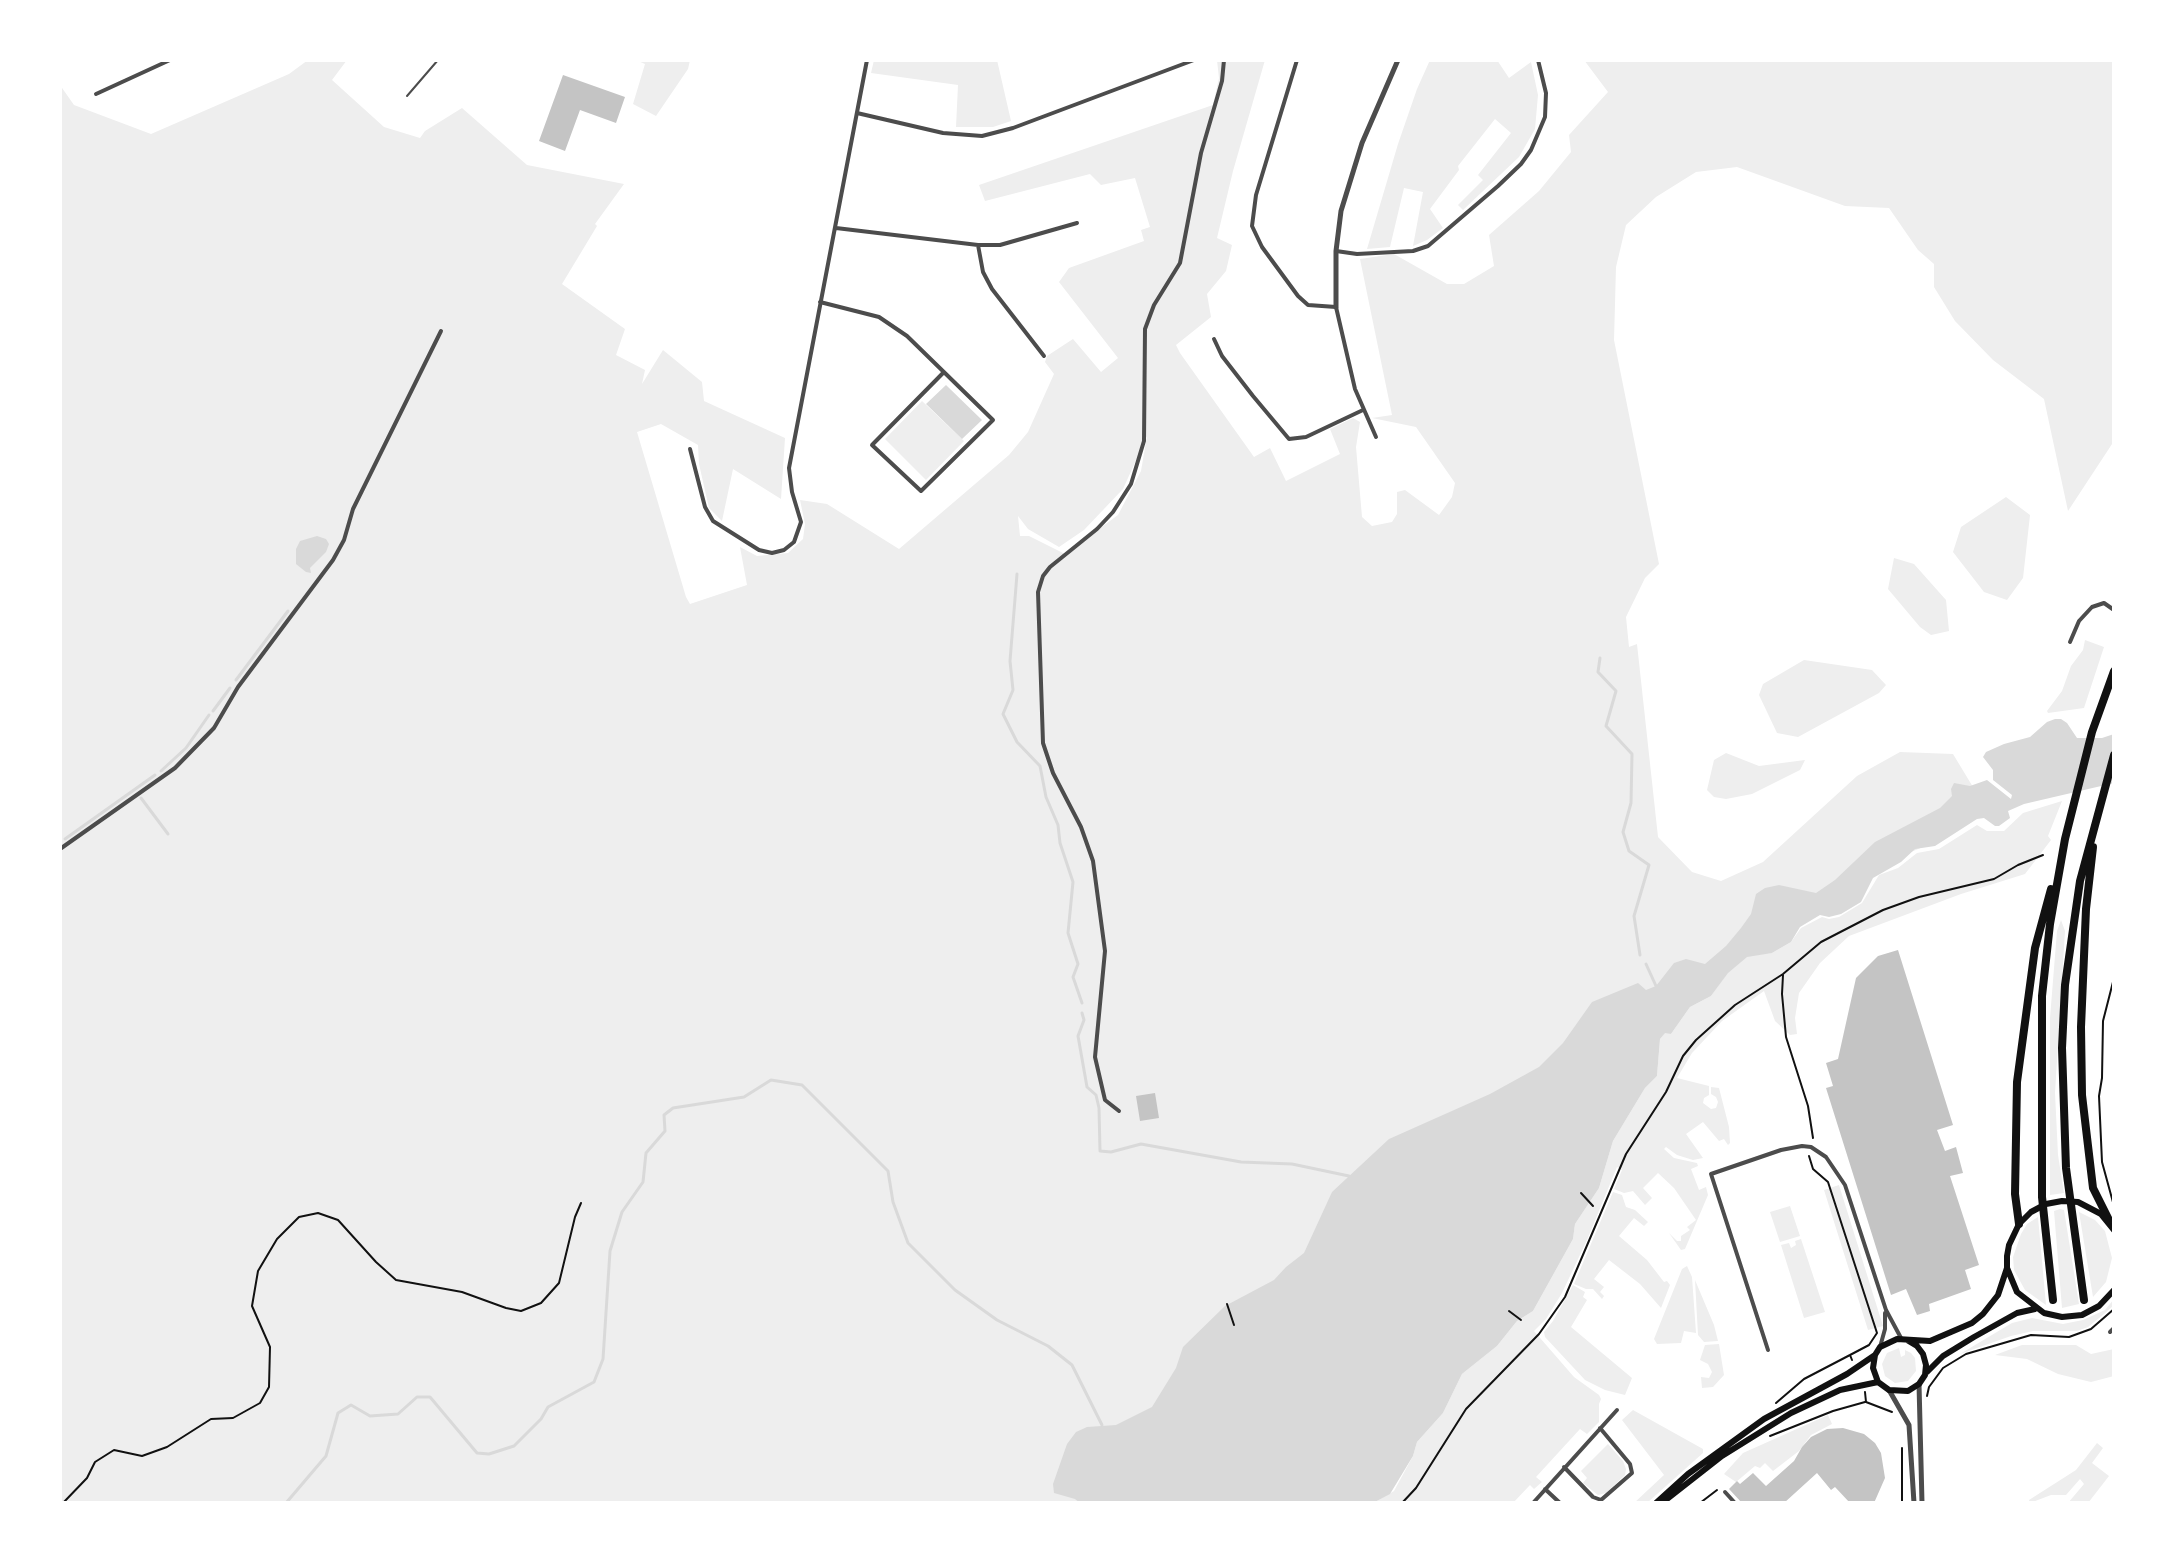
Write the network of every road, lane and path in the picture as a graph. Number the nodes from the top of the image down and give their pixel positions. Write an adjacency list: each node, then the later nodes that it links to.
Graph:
1 (170, 60): 9 (street)
2 (438, 60): 10 (lane)
3 (867, 60): 11 (street)
4 (1194, 60): 11 (street)
5 (1224, 60): 35 (street)
6 (1297, 60): 17 (street)
7 (1398, 60): 15 (street)
8 (1538, 60): 15 (street)
9 (96, 94)
10 (407, 96)
11 (857, 113): 13 (street)
12 (1077, 223): 14 (street)
13 (836, 228): 14 (street); 16 (street)
14 (978, 245): 20 (street)
15 (1336, 251): 17 (street)
16 (820, 302): 21 (street); 24 (street)
17 (1336, 307): 22 (street)
18 (441, 331): 31 (street)
19 (1214, 339): 22 (street)
20 (1044, 356)
21 (944, 372): 21 (street)
22 (1363, 410): 23 (street)
23 (1376, 437)
24 (690, 449)
25 (2114, 610): 26 (street)
26 (2070, 642)
27 (2114, 671): 30 (highway)
28 (2114, 755): 29 (highway)
29 (2100, 802): 42 (highway); 48 (highway)
30 (2065, 839): 43 (highway); 47 (highway)
31 (60, 849)
32 (2043, 855): 33 (path)
33 (1783, 974): 36 (path); 76 (path)
34 (2114, 978): 41 (path)
35 (1119, 1111)
36 (1813, 1138)
37 (1809, 1155): 59 (path)
38 (1581, 1193): 40 (path)
39 (581, 1203): 75 (path)
40 (1593, 1206)
41 (2114, 1206)
42 (2109, 1220): 43 (main road); 44 (main road)
43 (2019, 1224): 45 (main road)
44 (2114, 1230)
45 (2007, 1268): 50 (main road); 56 (main road)
46 (2114, 1290): 50 (main road)
47 (2053, 1300)
48 (2084, 1300)
49 (1227, 1304): 55 (path)
50 (2035, 1309): 61 (main road)
51 (2114, 1309): 65 (path)
52 (1886, 1310): 56 (street); 57 (street); 58 (street)
53 (1509, 1311): 54 (path)
54 (1521, 1320)
55 (1234, 1325)
56 (1904, 1340): 57 (main road); 61 (main road)
57 (1880, 1347): 60 (main road)
58 (1768, 1350)
59 (1850, 1355)
60 (1875, 1355): 62 (main road); 79 (main road)
61 (1925, 1375): 63 (main road)
62 (1878, 1382): 64 (main road); 80 (main road)
63 (1919, 1384): 64 (main road); 85 (street)
64 (1889, 1390): 84 (street)
65 (1927, 1398)
66 (1866, 1402): 69 (path)
67 (1617, 1410): 68 (street)
68 (1600, 1428): 71 (street); 71 (street)
69 (1763, 1438)
70 (1902, 1448): 83 (path)
71 (1564, 1467): 73 (street)
72 (1723, 1486): 81 (path)
73 (1545, 1489): 77 (street); 78 (street)
74 (1725, 1492): 82 (street)
75 (63, 1503)
76 (1402, 1503)
77 (1533, 1503)
78 (1560, 1503)
79 (1656, 1503)
80 (1662, 1503)
81 (1700, 1503)
82 (1735, 1503)
83 (1902, 1503)
84 (1914, 1503)
85 (1922, 1503)

